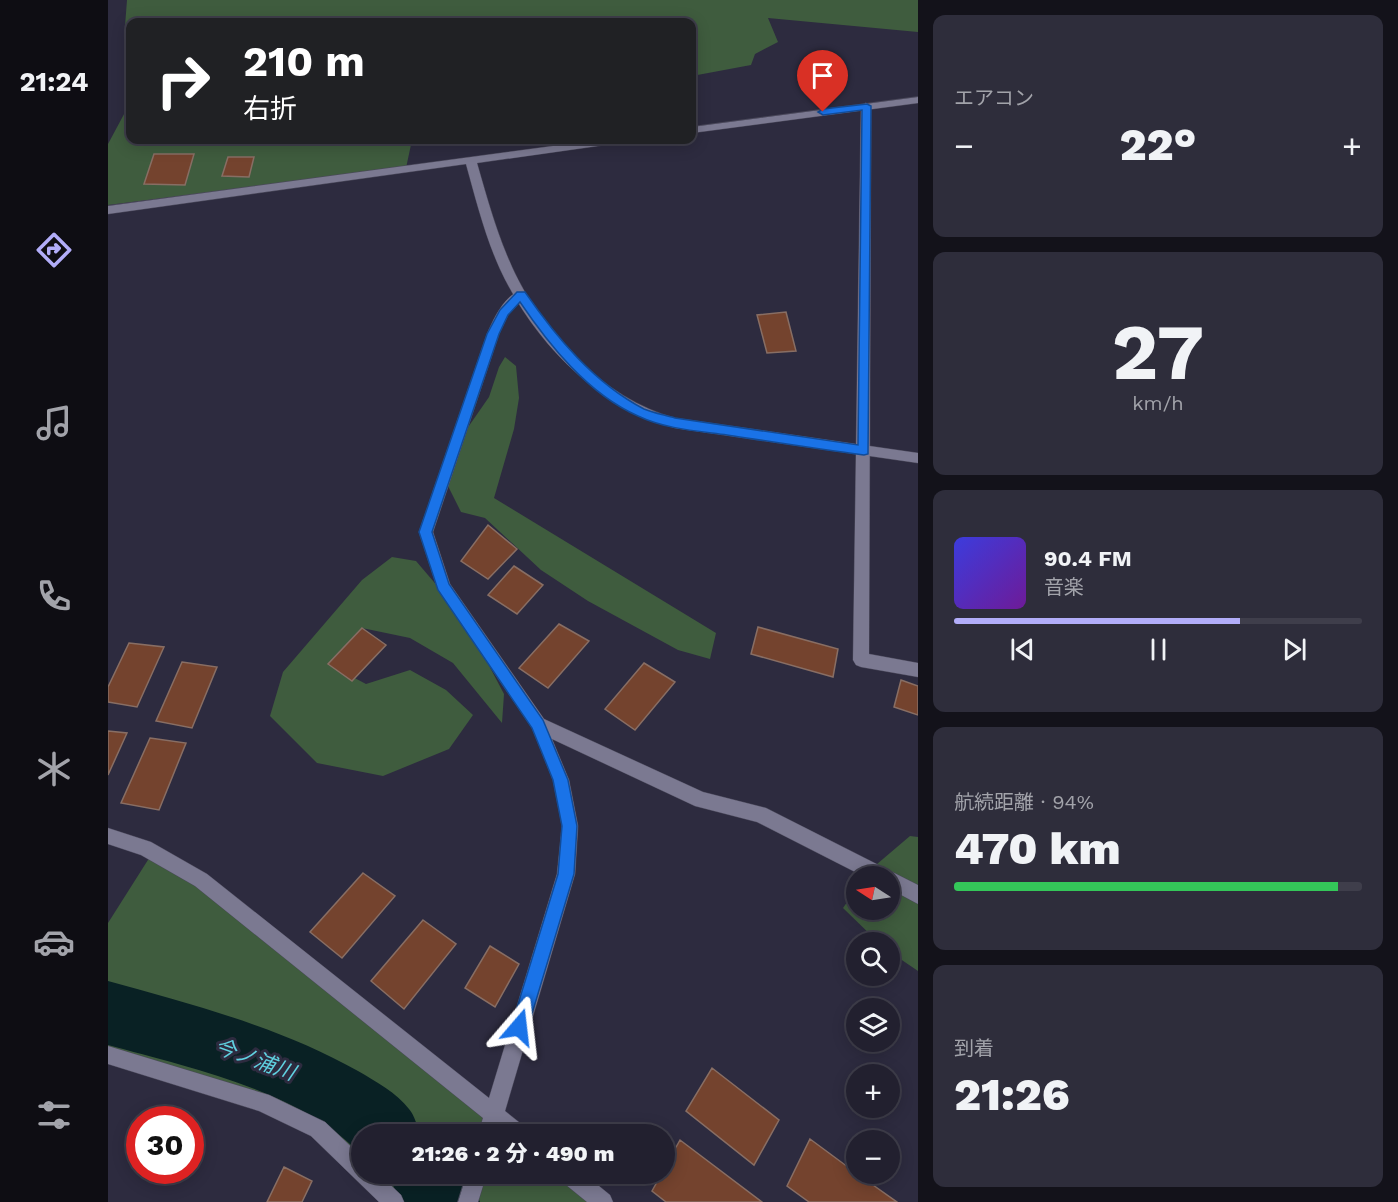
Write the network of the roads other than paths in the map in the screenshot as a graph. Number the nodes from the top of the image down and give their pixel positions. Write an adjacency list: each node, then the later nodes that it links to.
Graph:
1 (918, 100): 2 (street)
2 (867, 106): 3 (street); 8 (street)
3 (696, 129)
4 (588, 144): 5 (street)
5 (470, 159): 6 (street); 7 (street)
6 (108, 210)
7 (521, 294): 8 (street); 11 (street)
8 (864, 451): 9 (street); 10 (street)
9 (918, 458)
10 (918, 670)
11 (538, 724): 13 (street); 17 (street)
12 (108, 836): 17 (street)
13 (861, 866)
14 (900, 885): 15 (street)
15 (918, 895)
16 (108, 1054): 20 (street)
17 (493, 1115): 18 (street); 19 (street)
18 (491, 1124)
19 (505, 1124)
20 (351, 1160)
21 (375, 1184): 24 (street)
22 (474, 1184): 25 (street)
23 (581, 1184): 26 (street)
24 (394, 1202)
25 (468, 1202)
26 (603, 1202)

